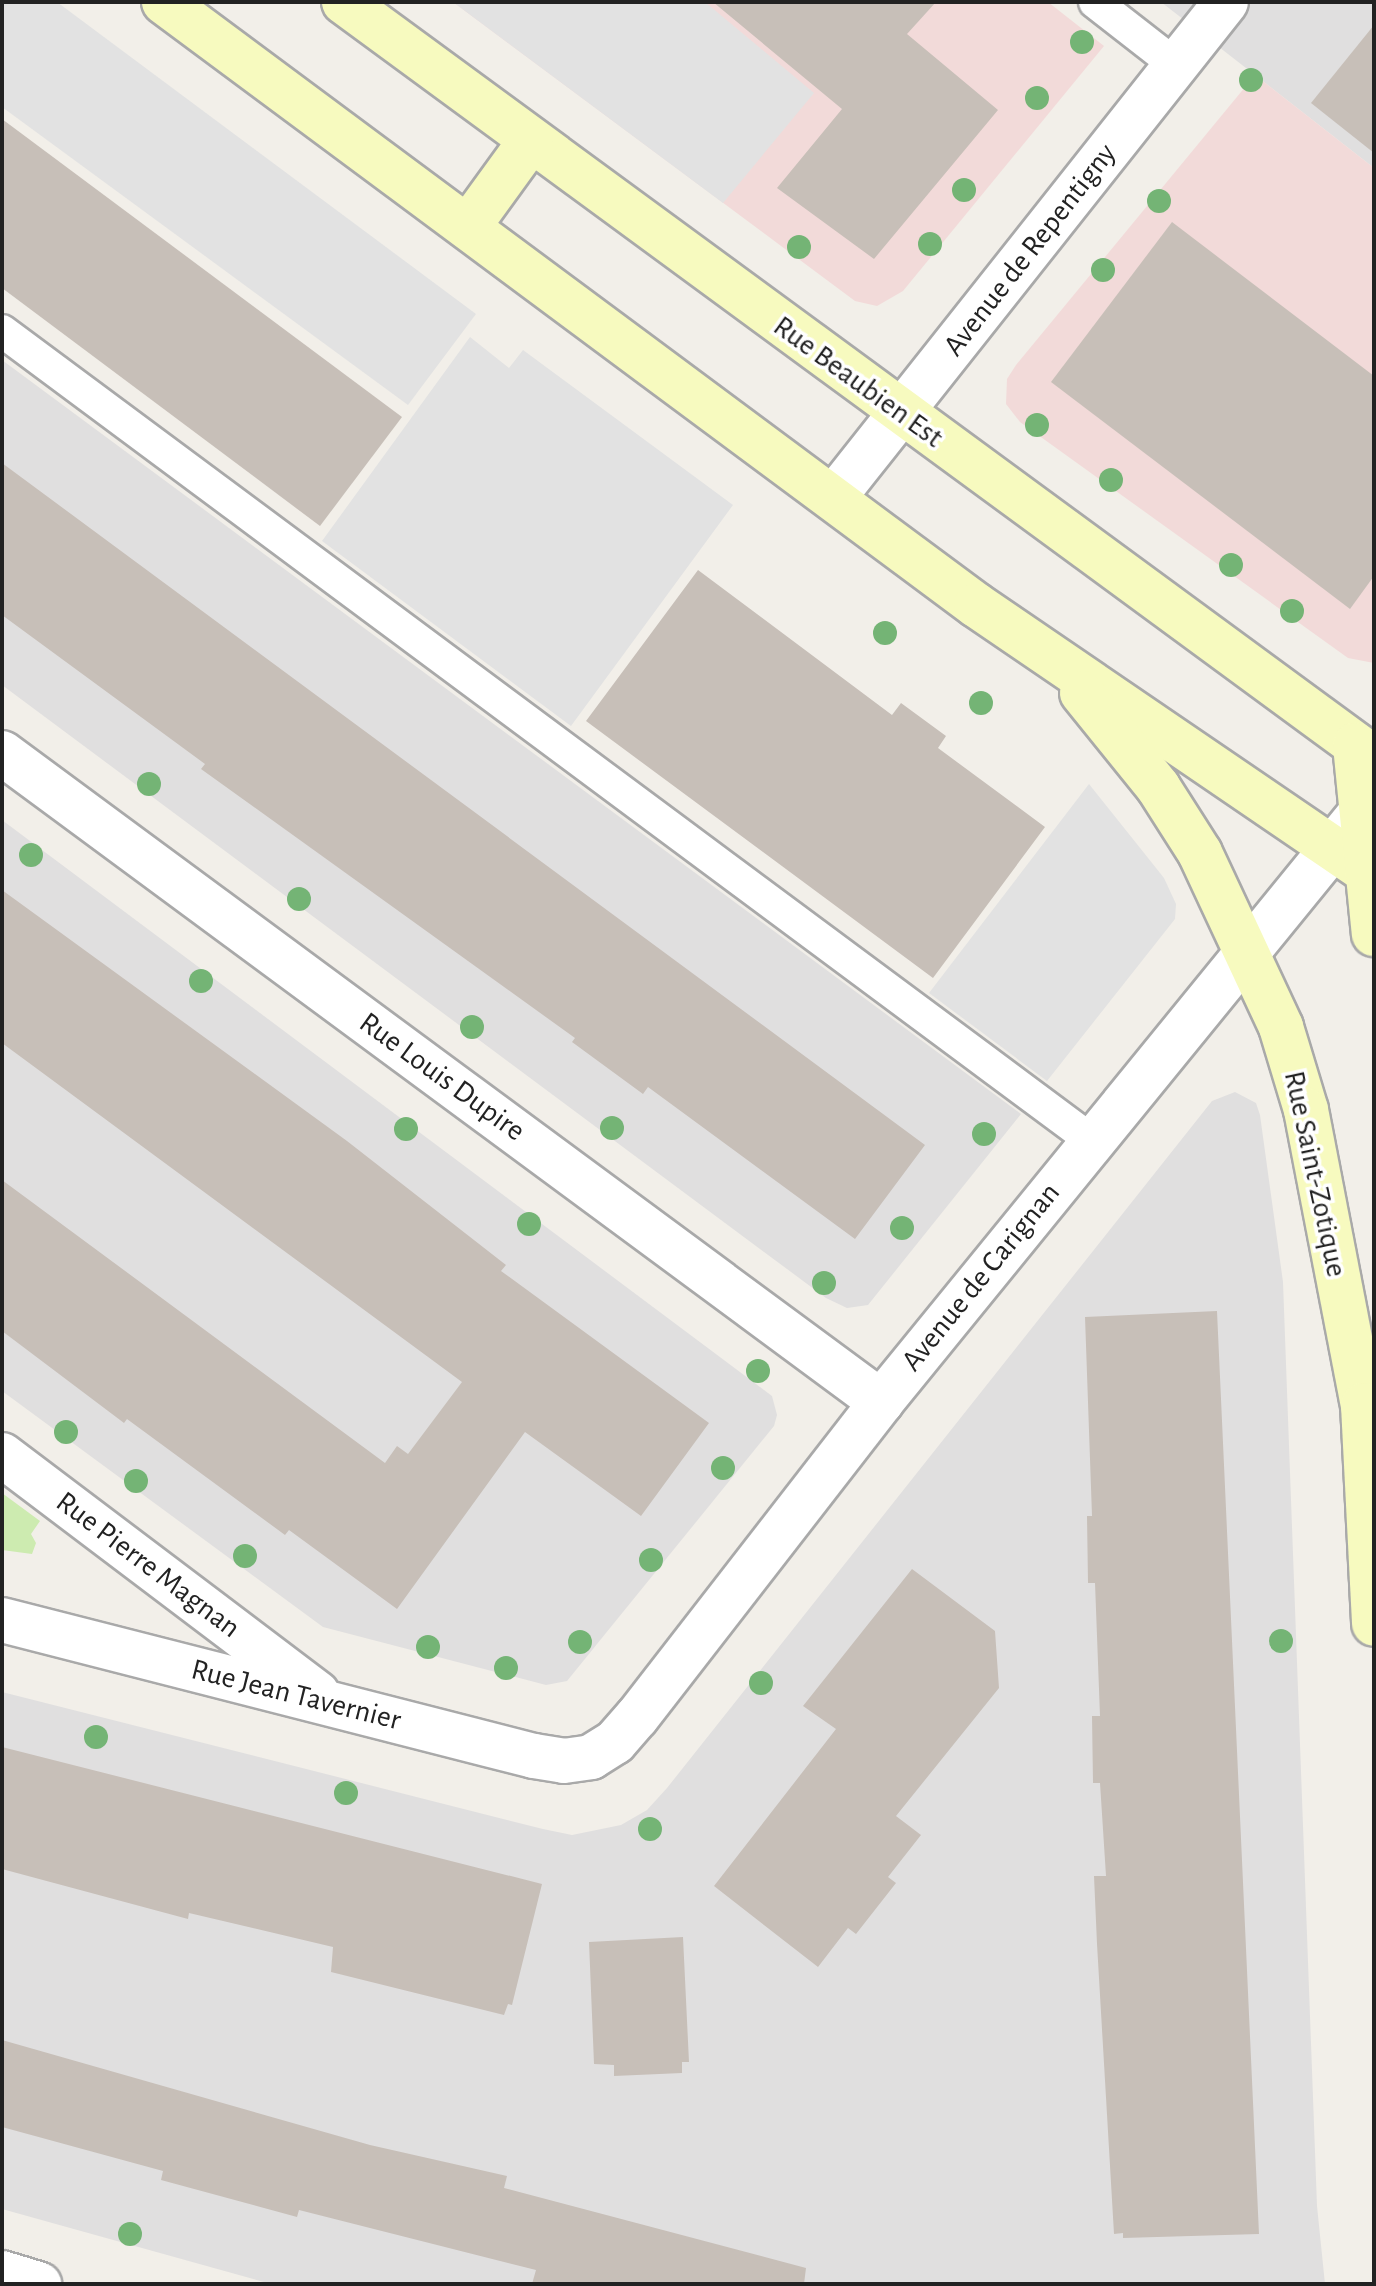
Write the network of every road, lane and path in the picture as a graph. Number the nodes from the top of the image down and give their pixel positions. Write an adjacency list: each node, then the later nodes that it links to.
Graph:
1 (164, 2): 7 (street)
2 (344, 2): 6 (street, Rue Beaubien Est)
3 (1095, 2): 5 (lane)
4 (1226, 2): 5 (street, Avenue de Repentigny)
5 (1176, 65): 9 (street, Avenue de Repentigny)
6 (531, 140): 7 (street); 9 (street, Rue Beaubien Est)
7 (468, 227): 10 (street)
8 (2, 331): 19 (lane)
9 (900, 413): 10 (street, Avenue de Repentigny); 12 (street, Rue Beaubien Est)
10 (834, 497): 11 (street)
11 (1056, 661): 15 (street); 18 (street)
12 (1365, 752): 14 (street)
13 (2, 753): 21 (street, Rue Louis Dupire)
14 (1368, 804): 15 (street, Avenue de Carignan); 16 (street)
15 (1332, 848): 16 (street); 18 (street, Avenue de Carignan)
16 (1371, 874): 17 (street)
17 (1374, 934)
18 (1248, 947): 19 (street, Avenue de Carignan); 22 (street, Rue Saint-Zotique)
19 (1091, 1140): 21 (street, Avenue de Carignan)
20 (1374, 1324): 22 (street, Rue Saint-Zotique)
21 (881, 1402): 27 (street, Avenue de Carignan)
22 (1363, 1405): 25 (street, Rue Saint-Zotique)
23 (2, 1455): 26 (street, Rue Pierre Magnan)
24 (2, 1620): 26 (street, Rue Jean Tavernier)
25 (1374, 1624)
26 (332, 1704): 27 (street, Rue Jean Tavernier)
27 (591, 1757)
28 (2, 2273): 29 (street)
29 (39, 2284)

